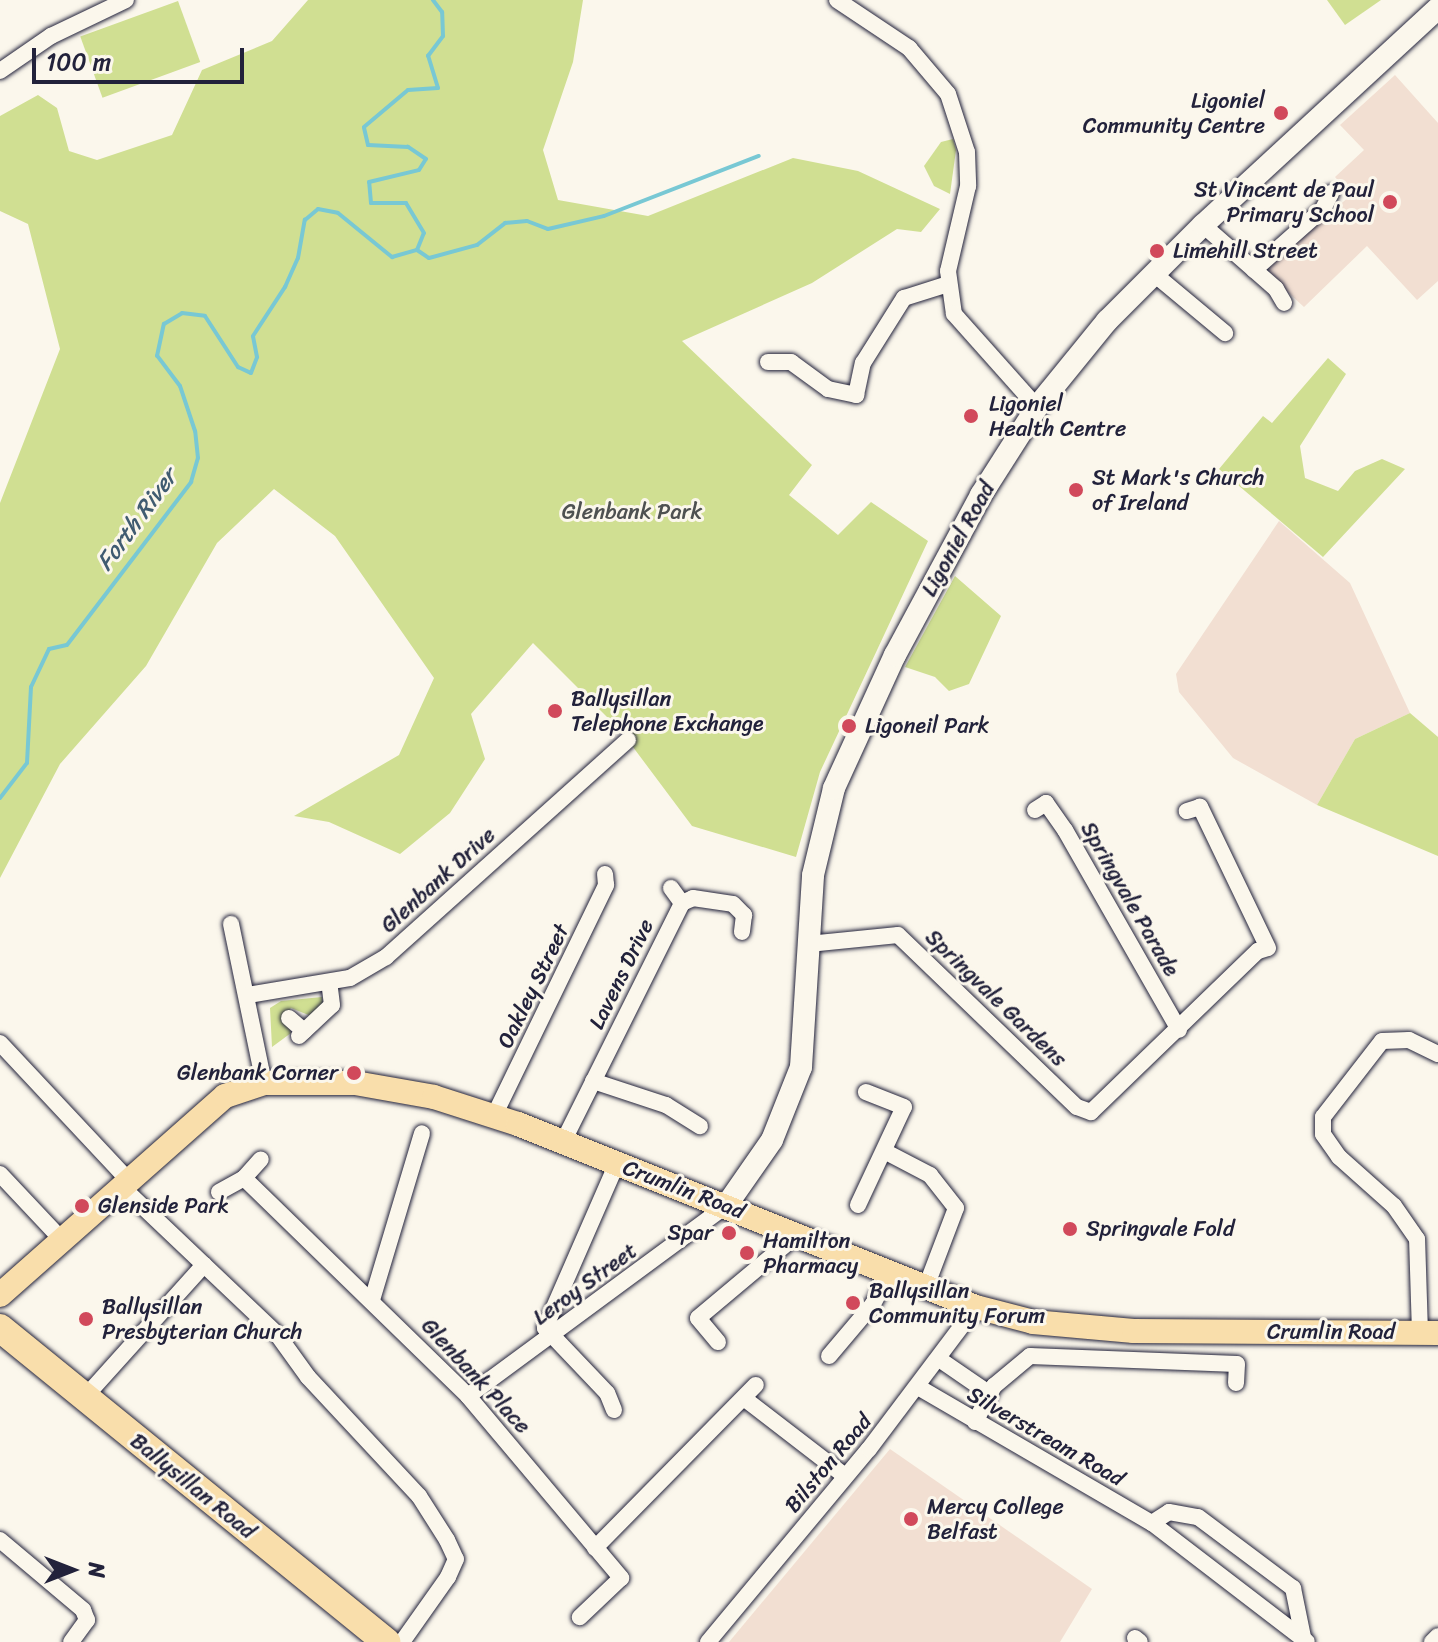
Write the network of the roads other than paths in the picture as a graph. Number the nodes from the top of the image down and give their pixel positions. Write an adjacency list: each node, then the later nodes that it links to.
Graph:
1 (126, 0): 4 (street)
2 (837, 0): 9 (street)
3 (1438, 8): 6 (street, Ligoniel Road)
4 (0, 71)
5 (1331, 193): 7 (street)
6 (1203, 225): 7 (street); 8 (street, Ligoniel Road)
7 (1254, 270): 10 (street)
8 (1153, 273): 11 (street); 13 (street, Ligoniel Road)
9 (948, 284): 12 (street); 13 (street)
10 (1284, 303)
11 (1225, 333)
12 (768, 362)
13 (1037, 407): 22 (street, Ligoniel Road)
14 (628, 740): 23 (street, Glenbank Drive)
15 (1035, 810): 26 (street, Springvale Parade)
16 (1187, 811): 26 (street)
17 (605, 874): 32 (street, Oakley Street)
18 (671, 888): 19 (street)
19 (682, 903): 21 (street, Lavens Drive); 29 (street, Lavens Drive)
20 (231, 924): 24 (street)
21 (742, 932)
22 (809, 944): 26 (street, Springvale Gardens); 44 (street, Ligoniel Road)
23 (329, 982): 24 (street, Glenbank Drive); 25 (street)
24 (248, 995): 30 (street)
25 (289, 1018)
26 (1179, 1030)
27 (0, 1043): 41 (street)
28 (1438, 1054): 54 (street)
29 (593, 1081): 33 (street); 35 (street, Lavens Drive)
30 (264, 1083): 32 (main road, Crumlin Road); 41 (main road, Crumlin Road)
31 (866, 1092): 36 (street)
32 (494, 1116): 35 (main road, Crumlin Road)
33 (700, 1126)
34 (422, 1133): 51 (street)
35 (563, 1142): 38 (main road, Crumlin Road)
36 (886, 1152): 43 (street); 49 (street)
37 (261, 1159): 40 (street)
38 (617, 1163): 44 (main road, Crumlin Road); 55 (street)
39 (0, 1174): 46 (street)
40 (244, 1178): 42 (street); 51 (street, Glenbank Place)
41 (124, 1183): 46 (main road, Crumlin Road); 47 (street)
42 (219, 1192)
43 (858, 1205)
44 (726, 1206): 45 (main road, Crumlin Road); 55 (street, Leroy Street)
45 (798, 1234): 48 (main road, Crumlin Road); 56 (street)
46 (62, 1240): 50 (main road, Crumlin Road)
47 (204, 1265): 64 (street); 76 (street)
48 (890, 1272): 49 (main road, Crumlin Road); 57 (street)
49 (926, 1287): 52 (main road, Crumlin Road)
50 (0, 1295)
51 (372, 1300): 63 (street, Glenbank Place)
52 (976, 1307): 54 (main road, Crumlin Road); 58 (street, Bilston Road)
53 (0, 1328): 64 (highway, Ballysillan Road)
54 (1429, 1333)
55 (552, 1336): 63 (street, Leroy Street); 66 (street)
56 (718, 1342)
57 (829, 1356)
58 (939, 1359): 61 (street, Bilston Road); 62 (street)
59 (1236, 1383): 62 (street)
60 (756, 1385): 65 (street)
61 (918, 1387): 67 (street, Silverstream Road); 68 (street, Bilston Road)
62 (990, 1394): 67 (street)
63 (468, 1396): 71 (street, Glenbank Place)
64 (85, 1397): 75 (highway, Ballysillan Road)
65 (745, 1399): 68 (street); 71 (street)
66 (614, 1410)
67 (975, 1422): 69 (street, Silverstream Road)
68 (845, 1476): 77 (street, Bilston Road)
69 (1152, 1523): 78 (street, Silverstream Road); 78 (street, Silverstream Road)
70 (0, 1540): 74 (street)
71 (595, 1548): 72 (street, Glenbank Place)
72 (580, 1617)
73 (1438, 1636): 79 (street)
74 (71, 1642)
75 (387, 1642)
76 (402, 1642)
77 (708, 1642)
78 (1306, 1642)
79 (1432, 1642)

